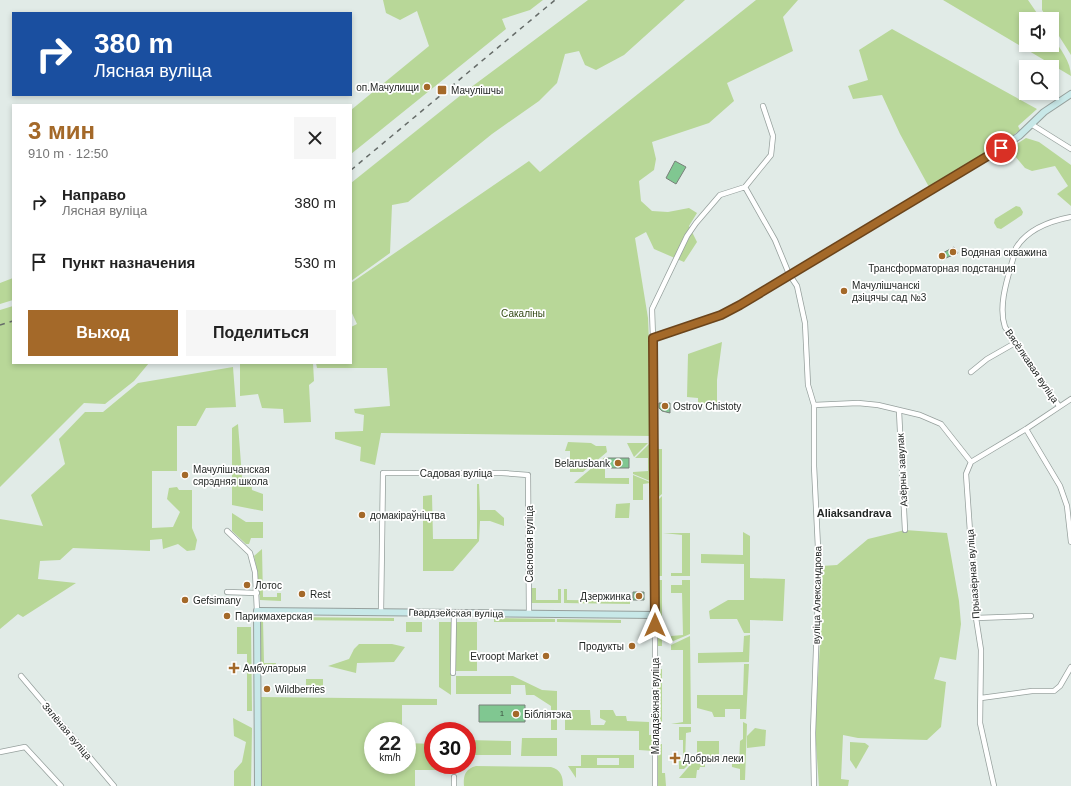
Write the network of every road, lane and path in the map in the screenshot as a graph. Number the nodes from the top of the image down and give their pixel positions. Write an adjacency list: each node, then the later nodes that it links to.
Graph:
1 (1071, 94): 3 (main road)
2 (763, 106): 5 (street)
3 (1031, 124): 4 (street); 7 (main road)
4 (1071, 149)
5 (745, 187): 7 (street, вуліца Александрова); 8 (street)
6 (1071, 217): 9 (street, Вясёлкавая вуліца)
7 (789, 274): 8 (main road); 12 (street, вуліца Александрова)
8 (653, 338): 27 (main road, Маладзёжная вуліца)
9 (1015, 343): 10 (street); 13 (street, Вясёлкавая вуліца)
10 (971, 372)
11 (1071, 399): 13 (street)
12 (814, 405): 14 (street); 41 (street, вуліца Александрова)
13 (1059, 406): 15 (street)
14 (899, 411): 16 (street); 18 (street, Азёрны завулак)
15 (1026, 429): 16 (street); 20 (street)
16 (971, 462): 29 (street, Прыазёрная вуліца)
17 (528, 475): 24 (street, Садовая вуліца); 25 (street, Сасновая вуліца)
18 (905, 530)
19 (227, 531): 22 (street)
20 (1071, 542)
21 (227, 592): 22 (street)
22 (257, 593): 23 (street)
23 (257, 611): 24 (main road, Гвардзейская вуліца); 38 (main road)
24 (381, 612): 26 (main road, Гвардзейская вуліца)
25 (529, 613): 26 (main road, Гвардзейская вуліца); 27 (main road, Гвардзейская вуліца)
26 (454, 614): 31 (street)
27 (655, 615): 40 (street, Маладзёжная вуліца)
28 (1031, 616): 29 (street)
29 (976, 618): 33 (street, Прыазёрная вуліца)
30 (1071, 667): 33 (street)
31 (453, 673)
32 (21, 676): 37 (street, Зялёная вуліца)
33 (981, 698): 42 (street, Прыазёрная вуліца)
34 (0, 752): 36 (street)
35 (454, 777): 39 (street)
36 (61, 786)
37 (114, 786)
38 (258, 786)
39 (454, 786)
40 (656, 786)
41 (814, 786)
42 (994, 786)

